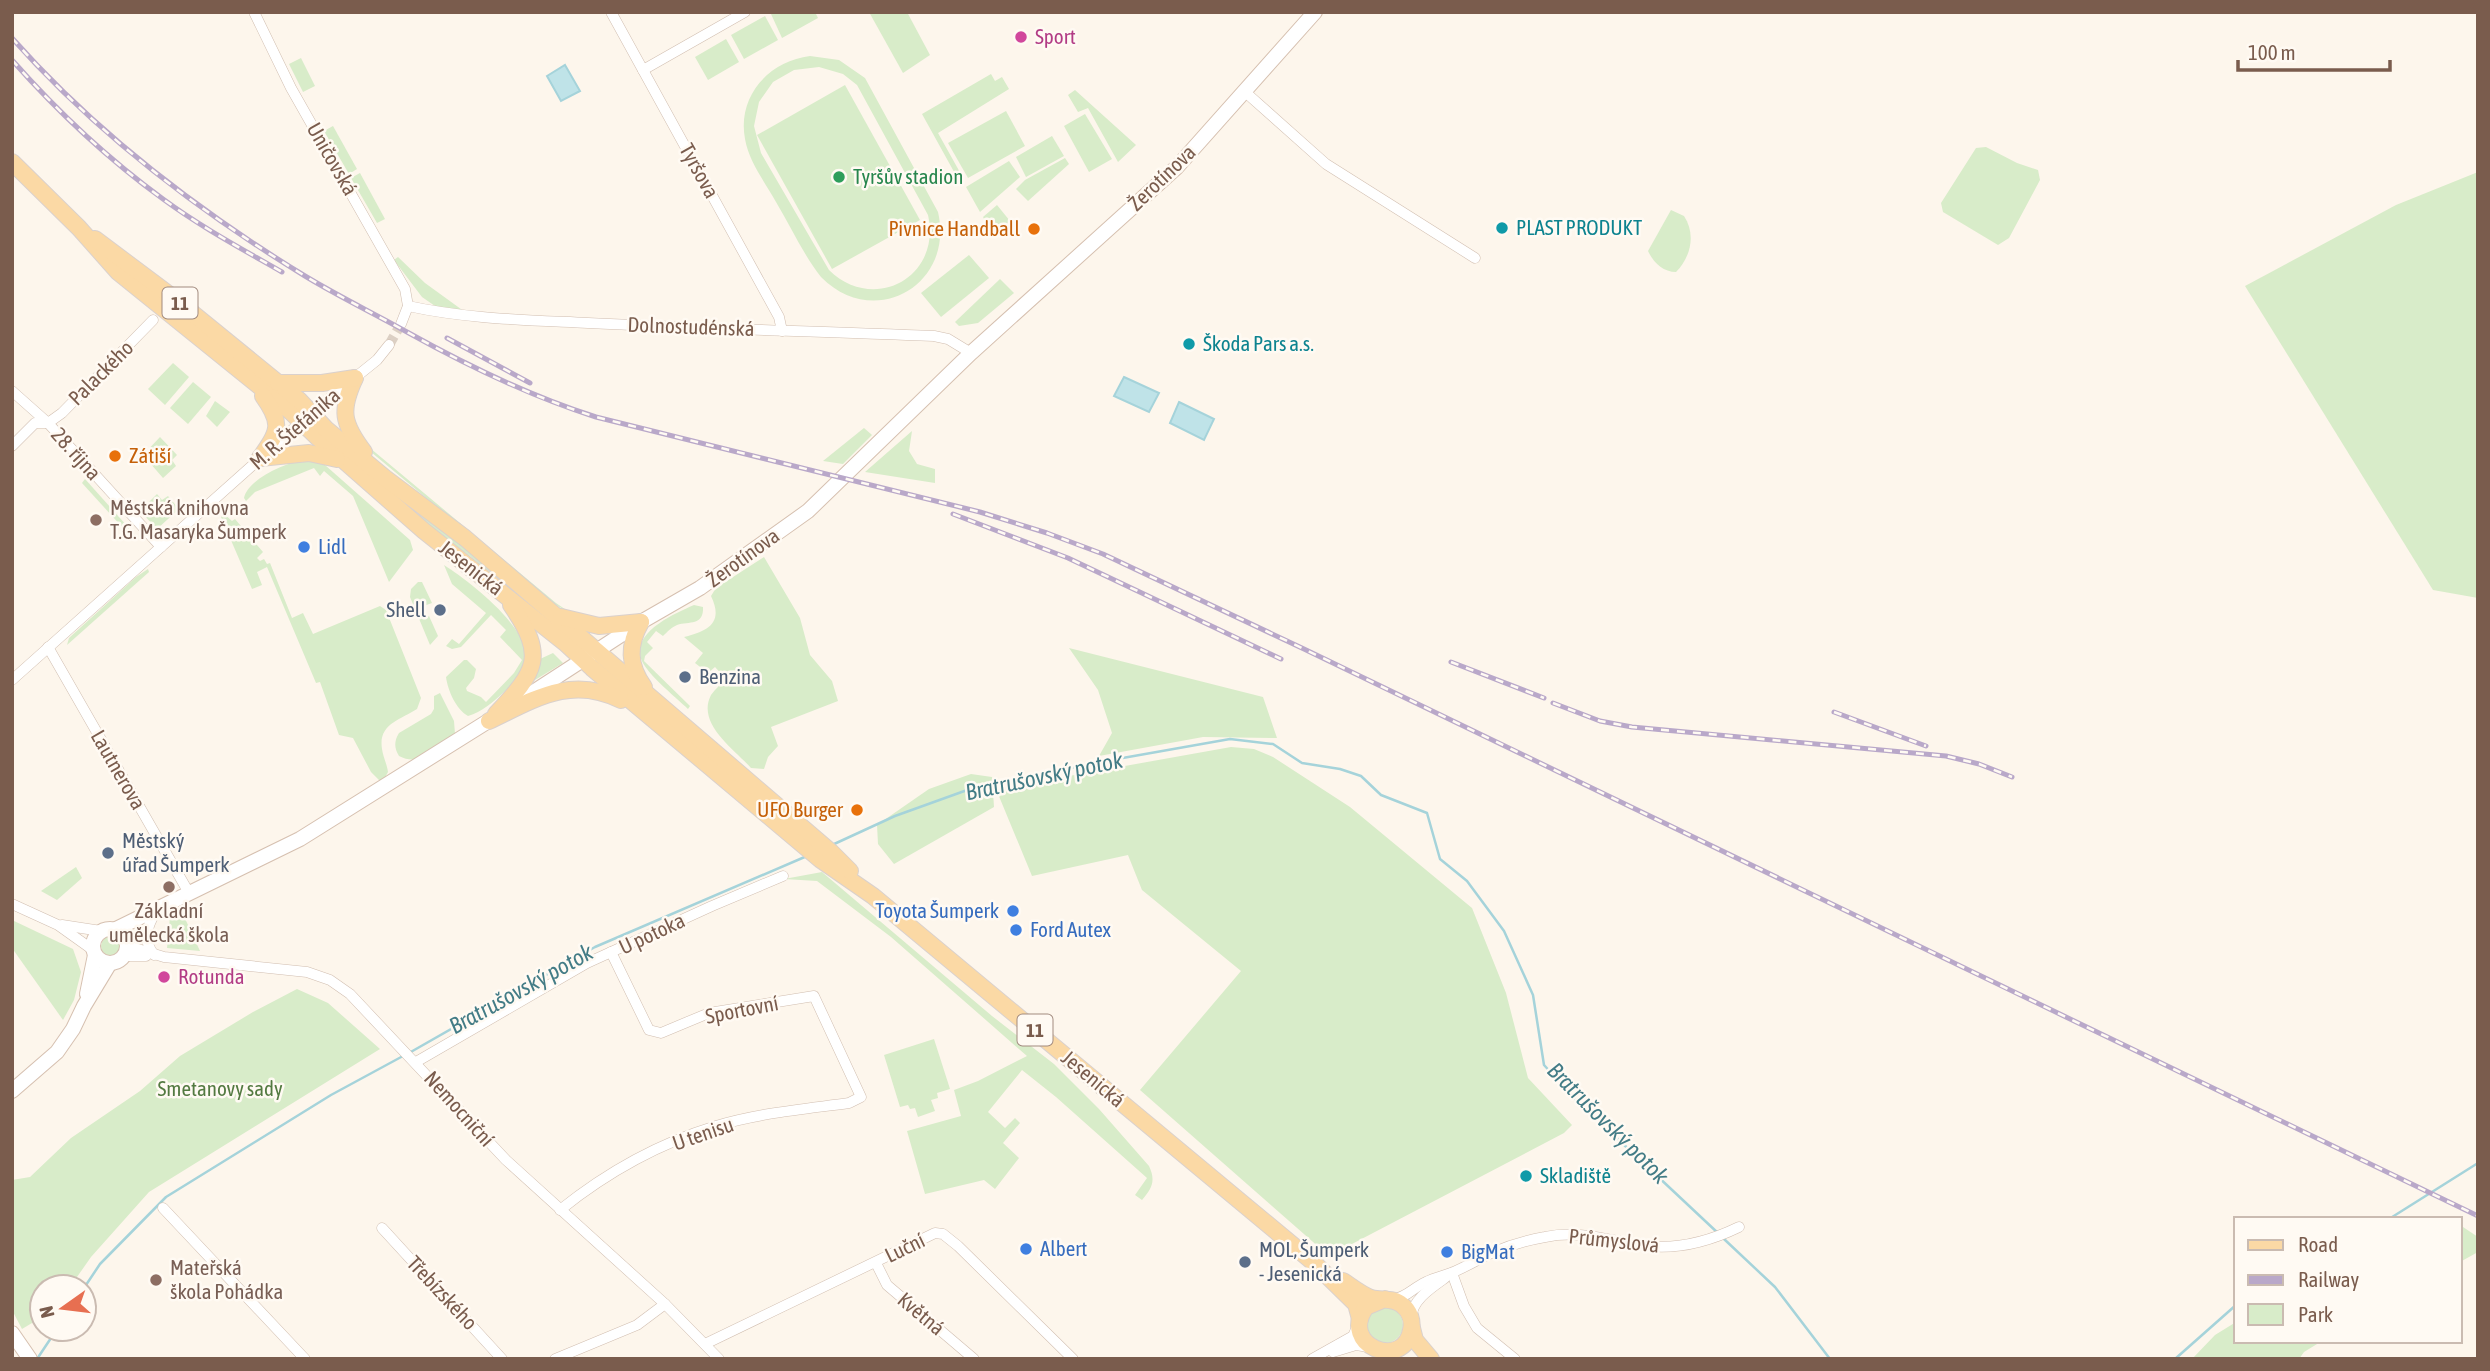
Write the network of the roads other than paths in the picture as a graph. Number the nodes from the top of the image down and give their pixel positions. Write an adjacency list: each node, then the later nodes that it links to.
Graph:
1 (254, 12): 10 (street, Uničovská)
2 (611, 12): 5 (street, Tyršova)
3 (745, 12): 5 (street)
4 (1315, 12): 6 (street, Žerotínova)
5 (643, 69): 13 (street, Tyršova)
6 (1244, 92): 9 (street); 15 (street, Žerotínova)
7 (12, 162): 8 (main road, Jesenická / 11)
8 (79, 228): 17 (main road, Jesenická / 11); 18 (main road, Jesenická / 11)
9 (1475, 258)
10 (408, 306): 12 (street); 13 (street, Dolnostudénská)
11 (153, 320): 21 (street, Palackého)
12 (401, 324)
13 (782, 331): 15 (street, Dolnostudénská)
14 (389, 345): 16 (street, M. R. Štefánika)
15 (971, 352): 29 (street, Žerotínova)
16 (355, 378): 18 (main road); 20 (street, M. R. Štefánika); 25 (main road)
17 (252, 380): 20 (main road, Jesenická / 11); 23 (main road)
18 (278, 383): 20 (main road, Jesenická / 11)
19 (12, 391): 21 (street, 28. října)
20 (306, 417): 23 (street, M. R. Štefánika); 24 (main road, Jesenická / 11); 25 (main road, Jesenická / 11)
21 (48, 423): 22 (street, Palackého); 26 (street, 28. října)
22 (12, 446)
23 (260, 458): 24 (main road); 26 (street, M. R. Štefánika)
24 (345, 462): 27 (main road, Jesenická / 11)
25 (385, 478): 28 (main road, Jesenická / 11)
26 (161, 547): 30 (street, M. R. Štefánika)
27 (500, 591): 31 (main road, Jesenická / 11); 34 (main road)
28 (552, 614): 29 (main road); 31 (main road, Jesenická / 11)
29 (641, 622): 31 (street, Žerotínova); 33 (main road)
30 (48, 647): 32 (street, M. R. Štefánika); 36 (street, Lautnerova)
31 (589, 655): 33 (main road, Jesenická / 11); 34 (street, Žerotínova)
32 (14, 674)
33 (648, 706): 34 (main road); 53 (main road, Jesenická / 11)
34 (489, 721): 36 (street, Žerotínova)
35 (783, 876): 42 (street, U potoka)
36 (189, 893): 38 (street, Žerotínova)
37 (12, 904): 39 (street)
38 (156, 911): 40 (street, Žerotínova); 43 (street)
39 (58, 925): 40 (street, Nemocniční); 41 (street)
40 (119, 940): 41 (street, Žerotínova); 43 (street, Nemocniční); 44 (street, Žerotínova)
41 (94, 952): 44 (street); 45 (street, Žerotínova)
42 (611, 952): 46 (street, U potoka); 48 (street, Sportovní)
43 (154, 955): 46 (street, Nemocniční)
44 (110, 963): 45 (street, Žerotínova)
45 (84, 1006): 47 (street, Žerotínova)
46 (411, 1056): 50 (street, Nemocniční)
47 (12, 1091)
48 (861, 1097): 50 (street, U tenisu)
49 (163, 1208): 64 (street)
50 (560, 1210): 57 (street, Nemocniční)
51 (382, 1228): 65 (street, Třebízského)
52 (1734, 1229): 55 (street, Průmyslová)
53 (1313, 1262): 56 (main road, Jesenická / 11); 58 (main road, Jesenická / 11)
54 (876, 1263): 61 (street, Luční); 68 (street, Květná); 69 (street, Luční)
55 (1452, 1273): 56 (street, Průmyslová); 59 (street, Průmyslová); 73 (street)
56 (1387, 1299): 58 (main road); 59 (main road, Jesenická / 11)
57 (665, 1304): 61 (street, Nemocniční); 66 (street)
58 (1360, 1319): 62 (main road, Jesenická / 11); 70 (street)
59 (1412, 1325): 62 (main road); 72 (main road, Jesenická / 11)
60 (14, 1341): 63 (street)
61 (705, 1344): 67 (street, Nemocniční)
62 (1381, 1350): 70 (street); 71 (main road)
63 (29, 1357)
64 (305, 1359)
65 (502, 1359)
66 (555, 1359)
67 (719, 1359)
68 (974, 1359)
69 (1073, 1359)
70 (1312, 1359)
71 (1417, 1359)
72 (1431, 1359)
73 (1515, 1359)

